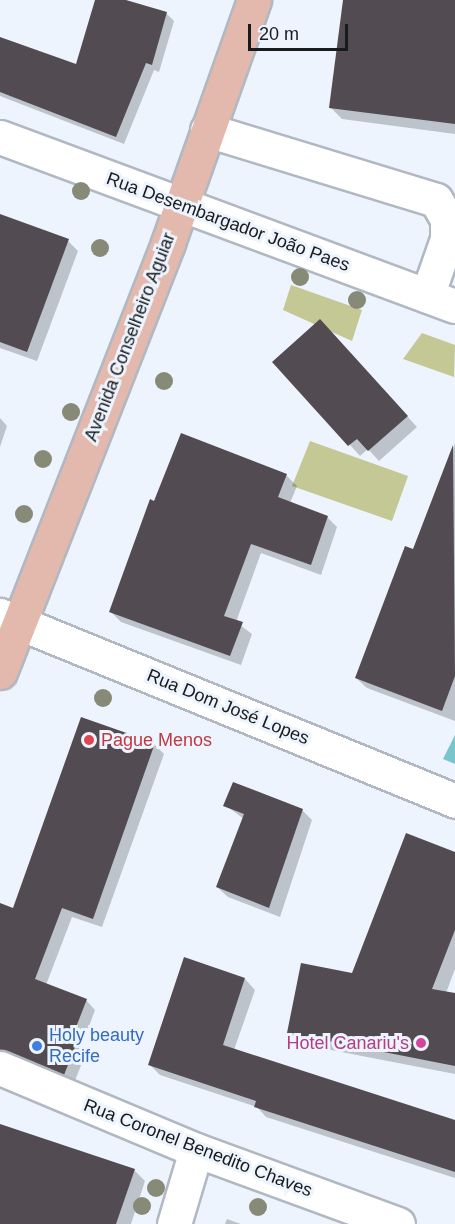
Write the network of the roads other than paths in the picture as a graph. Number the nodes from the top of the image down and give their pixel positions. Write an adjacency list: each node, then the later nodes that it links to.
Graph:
1 (254, 0): 2 (main road, Avenida Conselheiro Aguiar)
2 (207, 130): 4 (main road, Avenida Conselheiro Aguiar); 5 (street)
3 (0, 137): 4 (street, Rua Desembargador João Paes)
4 (182, 205): 5 (street, Rua Desembargador João Paes); 6 (main road, Avenida Conselheiro Aguiar)
5 (441, 301)
6 (9, 618): 7 (main road, Avenida Conselheiro Aguiar); 8 (street, Rua Dom José Lopes)
7 (0, 672)
8 (455, 801)
9 (0, 1068): 10 (street, Rua Coronel Benedito Chaves)
10 (196, 1150): 11 (street); 12 (street, Rua Coronel Benedito Chaves)
11 (174, 1224)
12 (398, 1224)

